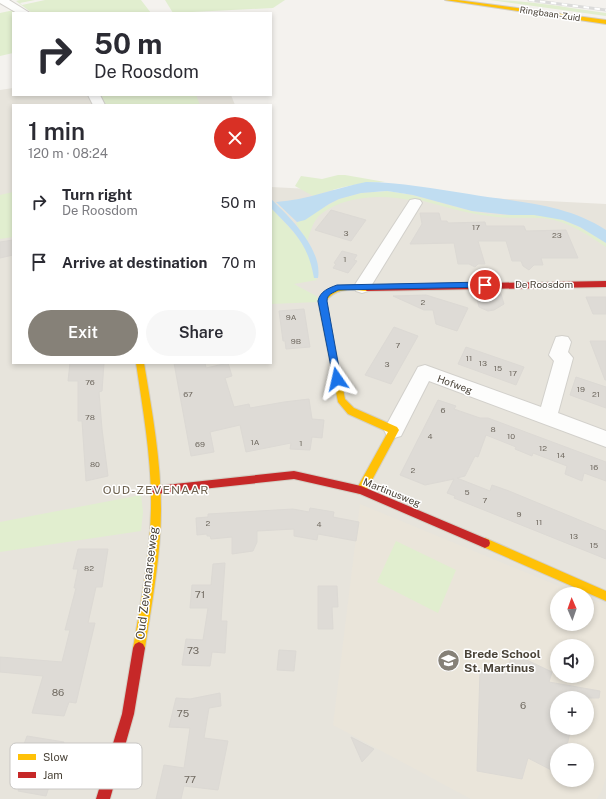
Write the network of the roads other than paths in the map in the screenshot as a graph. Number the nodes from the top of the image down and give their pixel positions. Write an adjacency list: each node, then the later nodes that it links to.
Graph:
1 (2, 0): 3 (street)
2 (447, 0): 4 (street, Ringbaan-Zuid)
3 (23, 12)
4 (606, 22)
5 (415, 203): 7 (street)
6 (606, 284): 7 (street, De Roosdom)
7 (362, 287): 11 (street, De Roosdom)
8 (562, 342): 10 (street)
9 (140, 364): 13 (street, Oud Zevenaarseweg)
10 (547, 418): 11 (street, Hofweg); 12 (street, Hofweg)
11 (394, 430): 14 (street, Hofweg)
12 (606, 439)
13 (156, 490): 14 (street, Martinusweg); 16 (street, Oud Zevenaarseweg)
14 (361, 490): 15 (street, Martinusweg)
15 (606, 596)
16 (119, 743)
17 (106, 789): 18 (street, Oud Zevenaarseweg)
18 (103, 799)

